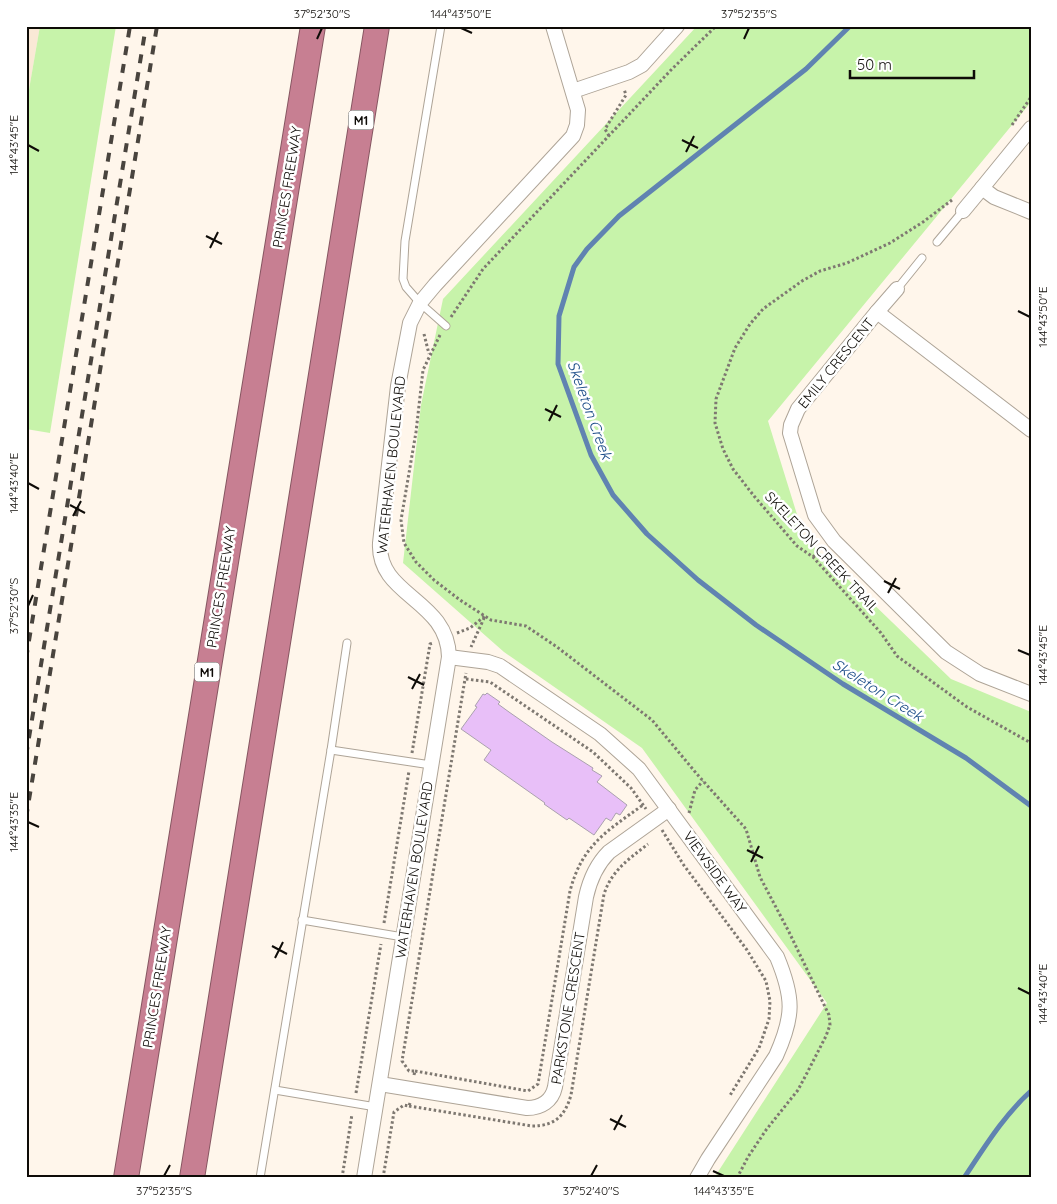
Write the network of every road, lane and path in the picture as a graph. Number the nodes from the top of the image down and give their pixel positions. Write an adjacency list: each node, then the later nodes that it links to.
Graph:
1 (313, 26): 47 (highway, PRINCES FREEWAY / M1)
2 (377, 26): 48 (highway, M1)
3 (440, 26): 20 (lane)
4 (553, 26): 8 (street, WATERHAVEN BOULEVARD)
5 (677, 26): 7 (street)
6 (716, 26): 12 (path)
7 (621, 75): 8 (street); 12 (path)
8 (573, 91): 20 (street, WATERHAVEN BOULEVARD)
9 (1031, 96): 10 (path)
10 (1010, 128)
11 (1031, 128): 13 (street)
12 (609, 136): 22 (path)
13 (982, 188): 15 (street); 16 (street)
14 (955, 197): 30 (path, SKELETON CREEK TRAIL)
15 (963, 211): 17 (lane)
16 (1031, 212)
17 (937, 242)
18 (922, 258): 19 (lane, EMILY CRESCENT)
19 (897, 289): 21 (street, EMILY CRESCENT)
20 (420, 303): 22 (lane); 25 (street, WATERHAVEN BOULEVARD)
21 (877, 312): 23 (street, EMILY CRESCENT); 29 (street, EMILY CRESCENT)
22 (446, 326): 24 (path)
23 (1031, 430)
24 (485, 616): 25 (path); 28 (path); 54 (path)
25 (446, 638): 27 (street, WATERHAVEN BOULEVARD); 32 (path)
26 (347, 643): 31 (lane)
27 (448, 657): 28 (street, VIEWSIDE WAY); 33 (street, WATERHAVEN BOULEVARD)
28 (467, 659): 35 (street, VIEWSIDE WAY); 40 (path)
29 (1031, 694)
30 (1031, 743)
31 (332, 750): 32 (lane); 36 (lane)
32 (410, 762): 33 (lane); 37 (path)
33 (431, 765): 38 (street, WATERHAVEN BOULEVARD)
34 (643, 805): 40 (path)
35 (669, 809): 43 (street, PARKSTONE CRESCENT); 53 (street, VIEWSIDE WAY)
36 (302, 920): 37 (lane); 42 (lane)
37 (383, 933): 38 (lane); 44 (path)
38 (403, 937): 41 (street, WATERHAVEN BOULEVARD)
39 (769, 1019): 45 (path)
40 (414, 1072): 43 (path)
41 (380, 1084): 43 (street, PARKSTONE CRESCENT); 46 (street, WATERHAVEN BOULEVARD)
42 (275, 1090): 44 (lane); 49 (lane)
43 (412, 1090): 52 (path)
44 (354, 1104): 46 (lane); 50 (path)
45 (724, 1105)
46 (376, 1107): 51 (street, WATERHAVEN BOULEVARD)
47 (126, 1178)
48 (192, 1178)
49 (260, 1178)
50 (342, 1178)
51 (364, 1178)
52 (383, 1178)
53 (697, 1178)
54 (737, 1178)

